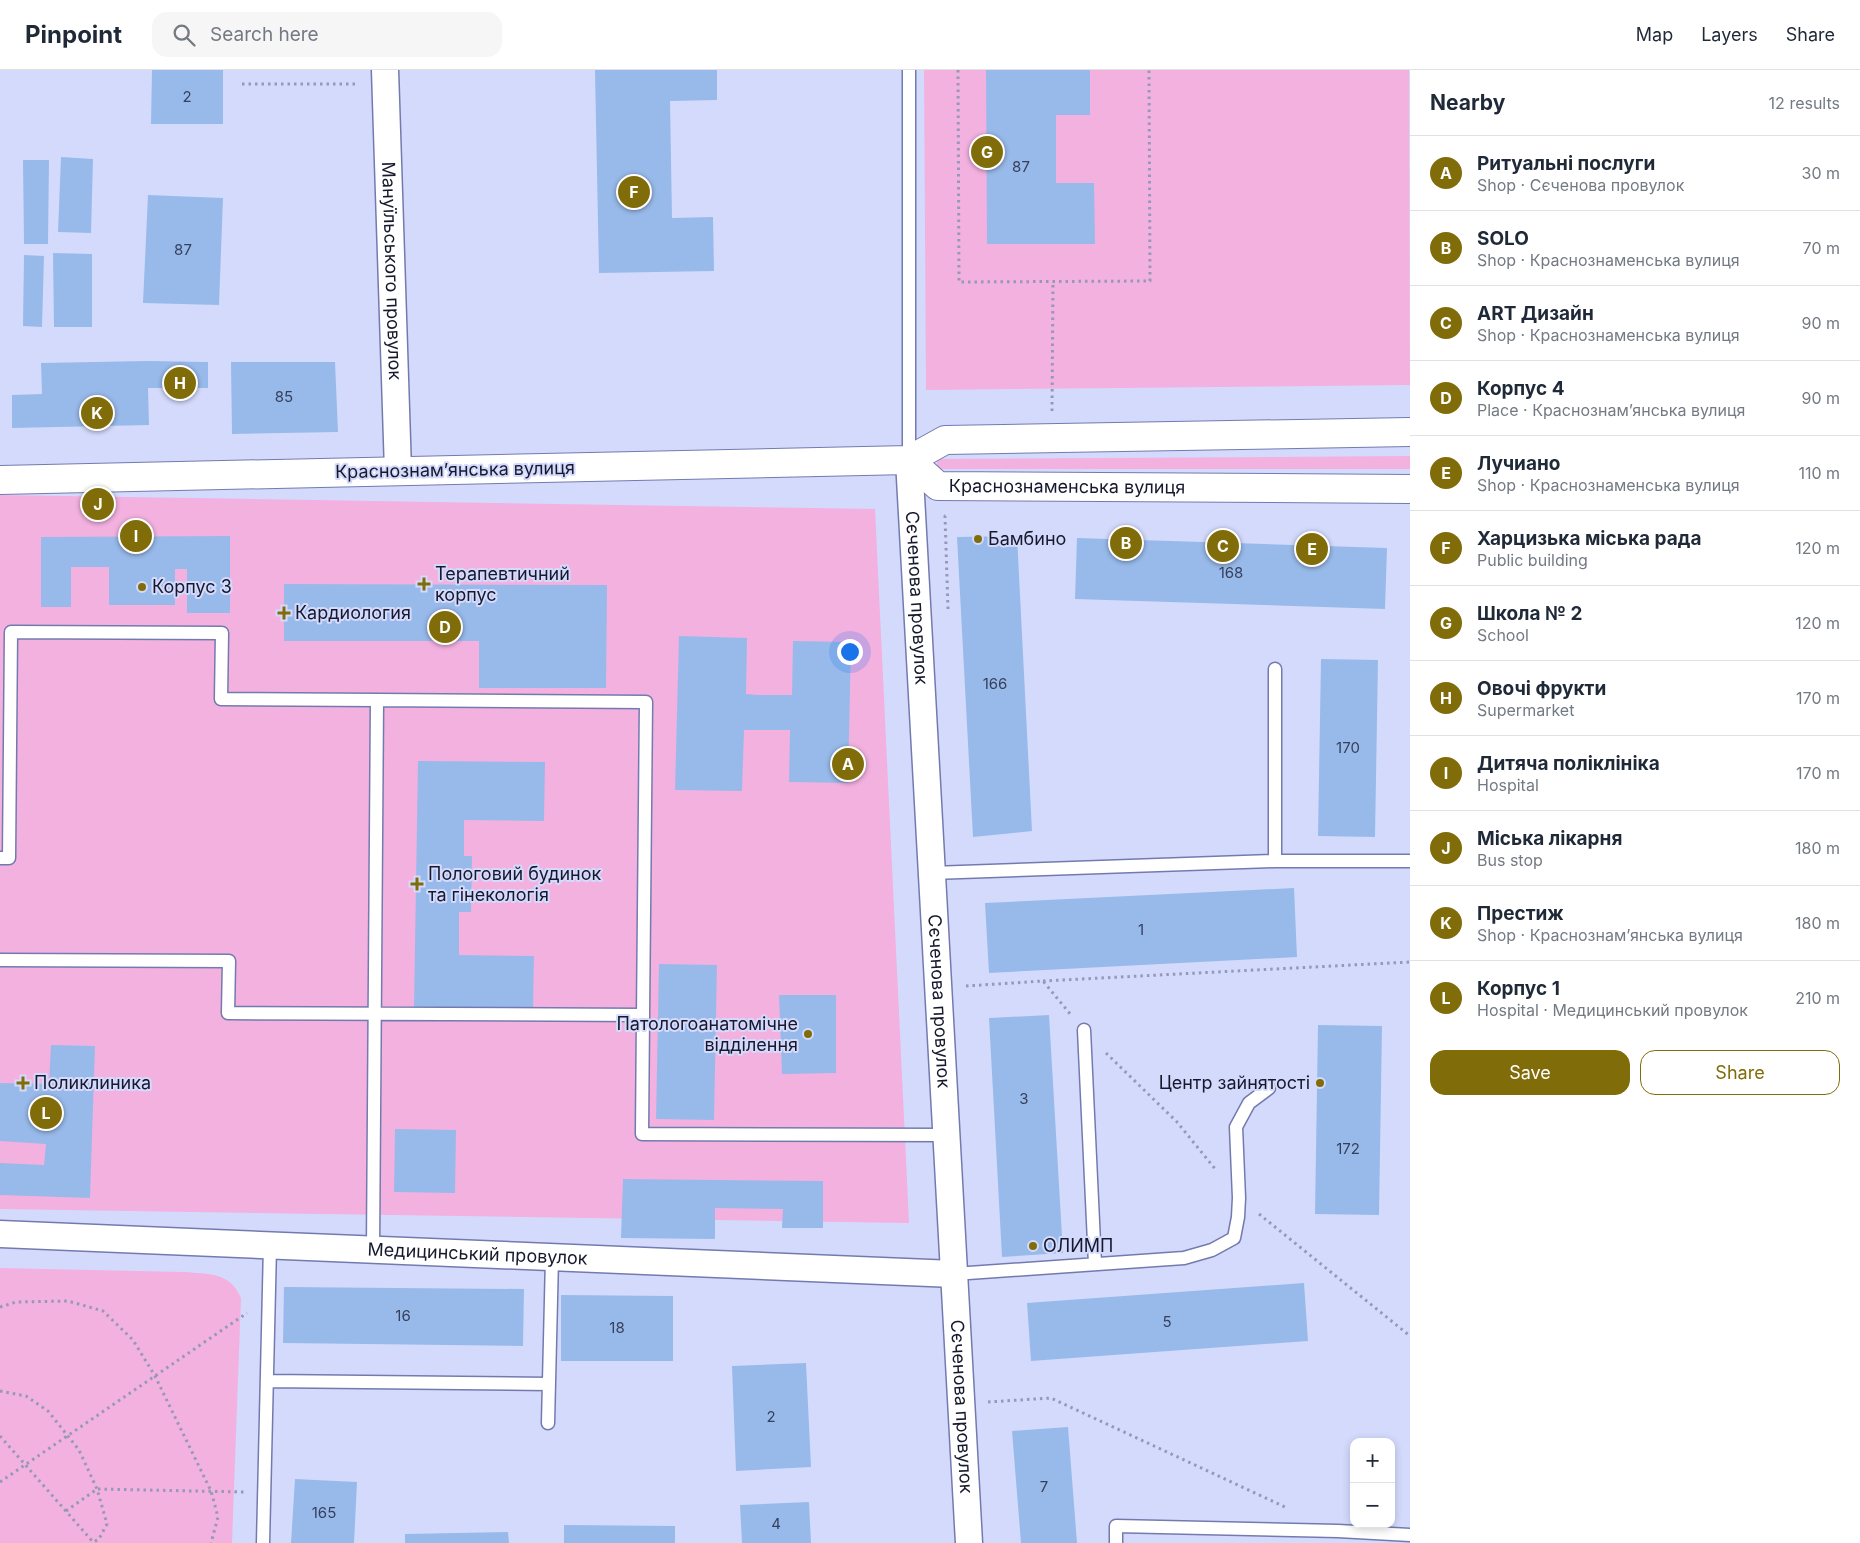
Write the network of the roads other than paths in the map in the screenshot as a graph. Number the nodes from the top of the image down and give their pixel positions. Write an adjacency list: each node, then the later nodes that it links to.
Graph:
1 (909, 70): 4 (lane)
2 (385, 77): 5 (street, Мануїльського провулок)
3 (1410, 432): 4 (street)
4 (909, 460): 5 (street, Краснознамʼянська вулиця); 7 (street, Краснознаменська вулиця); 13 (street, Сєченова провулок)
5 (398, 471): 6 (street, Краснознамʼянська вулиця)
6 (0, 480)
7 (1410, 489)
8 (1275, 669): 12 (lane)
9 (377, 700): 10 (lane); 15 (lane); 16 (lane)
10 (0, 858)
11 (1410, 860): 12 (lane)
12 (1275, 861): 13 (lane)
13 (932, 873): 19 (street, Сєченова провулок)
14 (0, 960): 15 (lane)
15 (375, 1013): 16 (lane); 22 (lane)
16 (644, 1015): 19 (lane)
17 (1084, 1030): 24 (lane)
18 (1269, 1088): 24 (lane)
19 (946, 1135): 25 (street, Сєченова провулок)
20 (0, 1234): 21 (street, Медицинський провулок)
21 (270, 1246): 22 (street, Медицинський провулок); 26 (lane)
22 (373, 1250): 23 (street, Медицинський провулок)
23 (552, 1258): 25 (street, Медицинський провулок); 27 (lane)
24 (1095, 1264): 25 (lane)
25 (954, 1274): 31 (street, Сєченова провулок)
26 (267, 1381): 27 (lane); 30 (lane)
27 (549, 1384): 28 (lane)
28 (548, 1423)
29 (1410, 1535): 32 (lane)
30 (263, 1543)
31 (969, 1543)
32 (1116, 1543)

